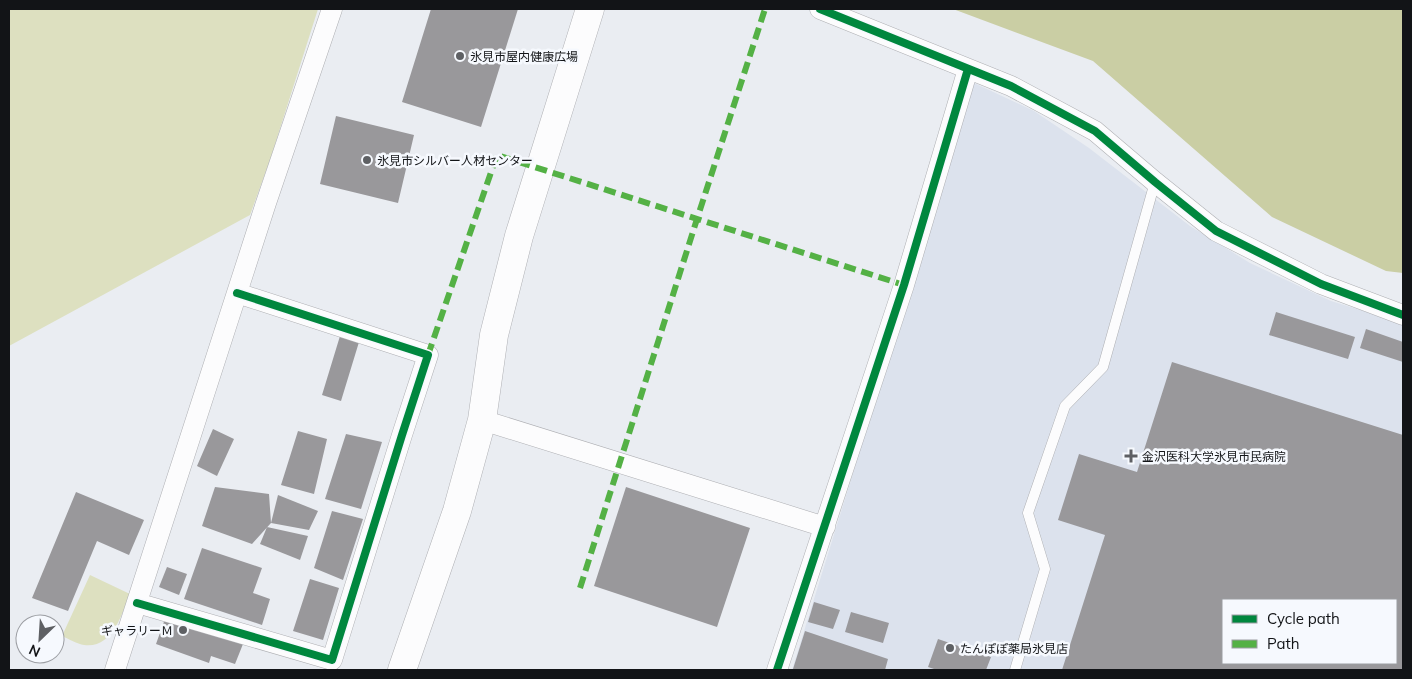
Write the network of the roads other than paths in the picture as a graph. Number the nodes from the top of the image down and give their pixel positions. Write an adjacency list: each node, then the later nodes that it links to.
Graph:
1 (332, 9): 6 (street)
2 (590, 9): 8 (street)
3 (820, 9): 4 (street)
4 (968, 69): 5 (street); 9 (street)
5 (1155, 182): 7 (street); 14 (lane)
6 (237, 293): 10 (street); 10 (street)
7 (1403, 315)
8 (482, 420): 9 (street); 12 (street)
9 (824, 527): 13 (street)
10 (137, 602): 11 (street)
11 (115, 670)
12 (402, 670)
13 (777, 670)
14 (1014, 670)

